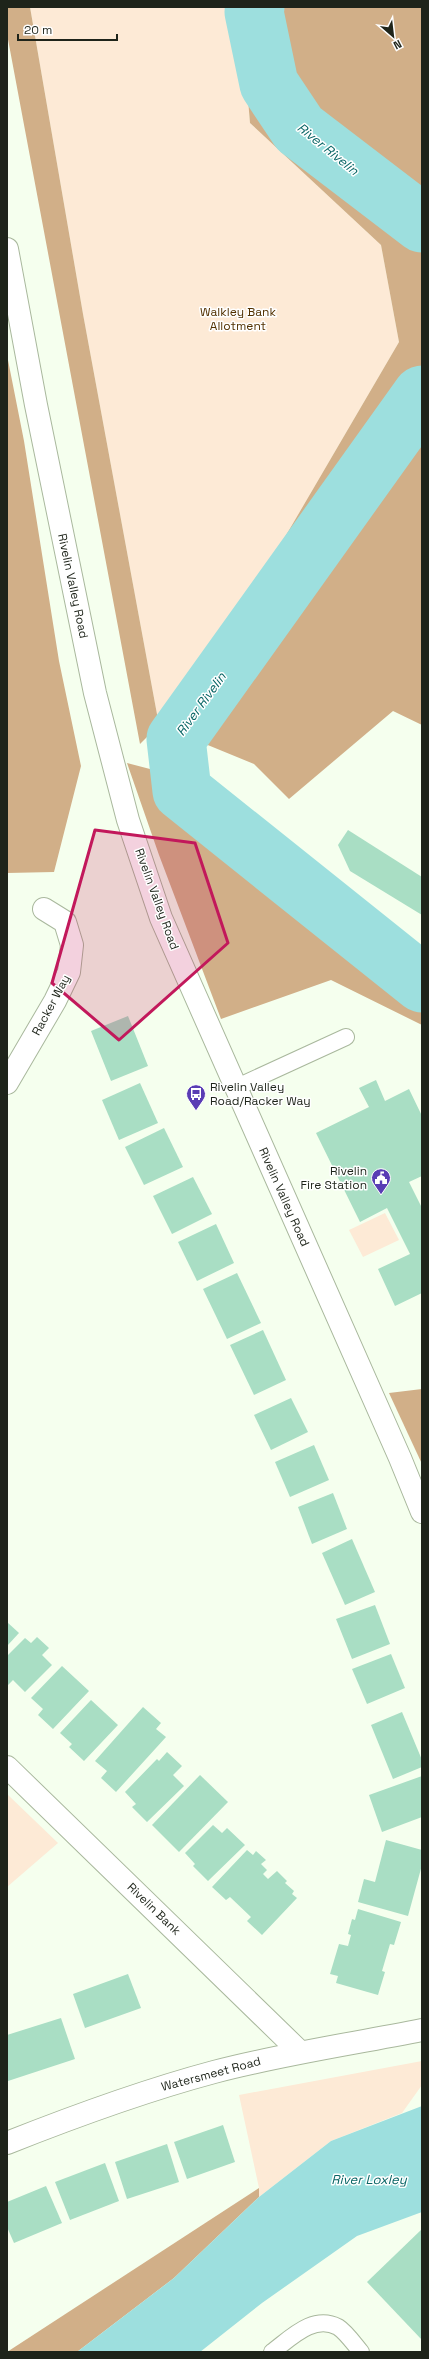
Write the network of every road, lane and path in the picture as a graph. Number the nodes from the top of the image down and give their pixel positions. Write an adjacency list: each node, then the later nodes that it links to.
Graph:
1 (7, 249): 5 (main road, Rivelin Valley Road)
2 (44, 909): 4 (main road, Racker Way)
3 (346, 1037): 5 (lane)
4 (7, 1083)
5 (235, 1088): 6 (main road, Rivelin Valley Road)
6 (422, 1512)
7 (7, 1767): 9 (main road, Rivelin Bank)
8 (422, 2030): 9 (main road, Watersmeet Road)
9 (300, 2052): 10 (main road, Watersmeet Road)
10 (7, 2143)
11 (272, 2352): 12 (lane)
12 (361, 2352)

